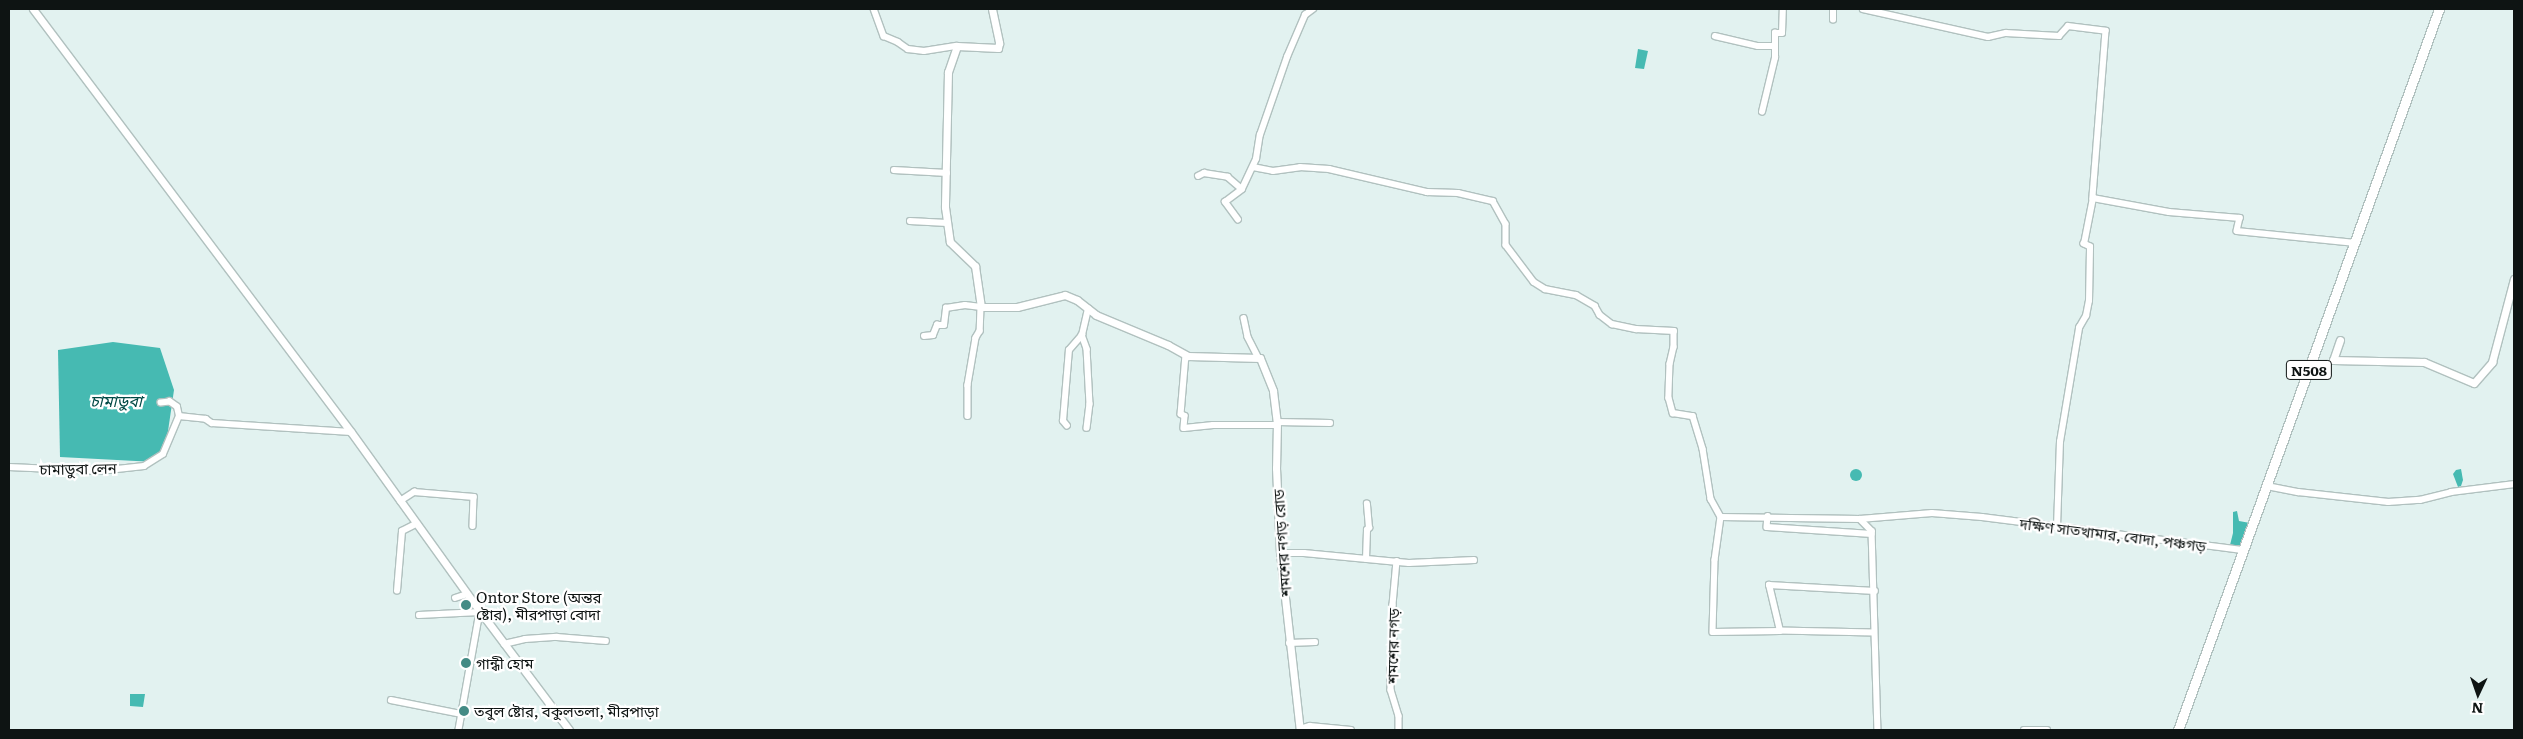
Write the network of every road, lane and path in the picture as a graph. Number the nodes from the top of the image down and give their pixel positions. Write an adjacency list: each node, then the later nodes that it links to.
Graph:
1 (33, 9): 40 (street)
2 (874, 9): 11 (street)
3 (992, 9): 11 (street)
4 (1313, 9): 14 (street)
5 (1783, 9): 12 (street)
6 (1833, 9): 9 (street)
7 (1863, 9): 19 (street)
8 (2439, 9): 23 (highway, N508)
9 (1832, 20)
10 (1715, 36): 12 (street)
11 (957, 46): 16 (street)
12 (1775, 46): 13 (street)
13 (1762, 112)
14 (1253, 167): 18 (street); 47 (street)
15 (894, 170): 16 (street)
16 (947, 173): 22 (street)
17 (1198, 176): 18 (street)
18 (1242, 188): 20 (street)
19 (2093, 198): 23 (street); 51 (street)
20 (1238, 220)
21 (910, 221): 22 (street)
22 (947, 223): 25 (street)
23 (2354, 243): 43 (highway, N508)
24 (2514, 279): 30 (street)
25 (981, 307): 26 (street); 29 (street); 35 (street)
26 (1088, 309): 28 (street); 31 (street)
27 (1244, 318): 32 (street)
28 (1082, 335): 38 (street); 39 (street)
29 (924, 336)
30 (2340, 340)
31 (1186, 355): 32 (street); 36 (street)
32 (1259, 358): 36 (street, শমশের নগড় রোড)
33 (161, 403): 34 (street)
34 (179, 416): 40 (street); 41 (street, চামাডুবা লেন)
35 (968, 416)
36 (1277, 423): 37 (street); 54 (street, শমশের নগড় রোড)
37 (1330, 423)
38 (1067, 426)
39 (1087, 428)
40 (351, 432): 44 (street)
41 (9, 467)
42 (2514, 484): 43 (street)
43 (2267, 486): 53 (highway, N508)
44 (400, 501): 49 (street); 50 (street)
45 (1368, 504): 55 (street)
46 (1768, 516): 47 (street); 48 (street); 52 (street)
47 (1721, 517): 64 (street)
48 (1860, 519): 51 (street, দক্ষিণ সাতখামার, বোদা, পঞ্চগড়); 52 (street)
49 (416, 524): 58 (street); 60 (street)
50 (473, 526)
51 (2057, 527): 53 (street, দক্ষিণ সাতখামার, বোদা, পঞ্চগড়)
52 (1872, 534): 59 (street)
53 (2244, 550): 80 (highway, N508)
54 (1280, 553): 55 (street); 68 (street, শমশের নগড় রোড)
55 (1366, 560): 57 (street)
56 (1474, 560): 57 (street)
57 (1397, 561): 76 (street, শমশের নগড়)
58 (397, 591)
59 (1875, 591): 64 (street); 65 (street)
60 (467, 594): 61 (street); 62 (street)
61 (455, 598)
62 (480, 612): 63 (street); 69 (street); 71 (street)
63 (419, 614)
64 (1780, 632): 65 (street)
65 (1874, 633): 77 (street)
66 (606, 641): 69 (street)
67 (1315, 642): 68 (street)
68 (1289, 643): 74 (street, শমশের নগড় রোড)
69 (504, 644): 73 (street)
70 (392, 700): 71 (street)
71 (462, 714): 72 (street)
72 (459, 730)
73 (569, 730)
74 (1300, 730): 75 (street)
75 (1351, 730)
76 (1399, 730)
77 (1878, 730)
78 (2024, 730): 79 (street)
79 (2047, 730)
80 (2178, 730)

